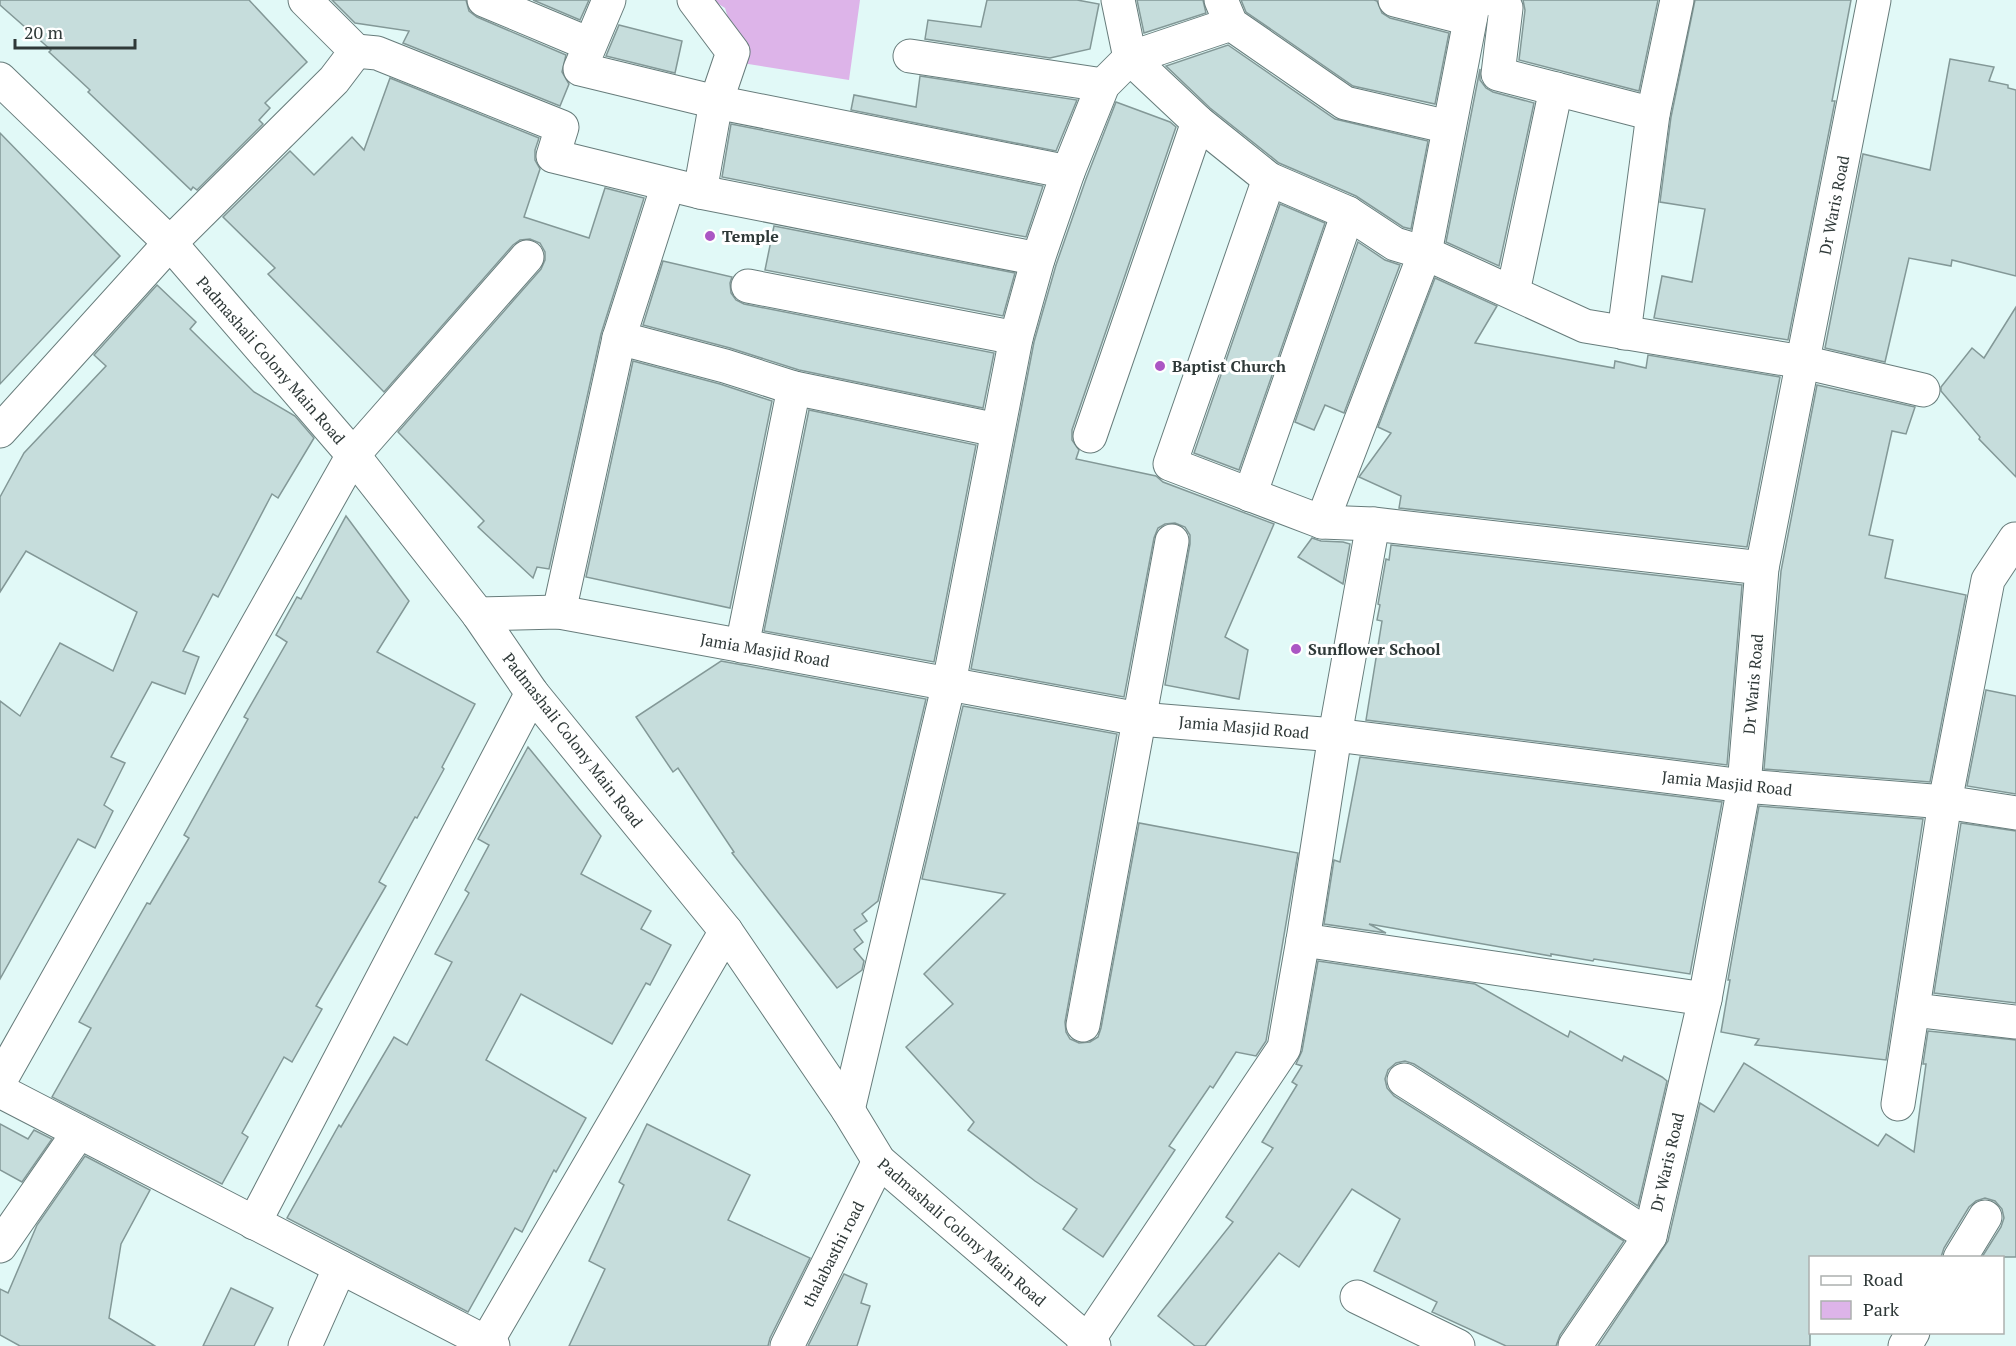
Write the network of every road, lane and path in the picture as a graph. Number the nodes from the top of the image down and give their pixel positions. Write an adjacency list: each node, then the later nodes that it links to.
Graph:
1 (305, 0): 12 (street)
2 (484, 0): 11 (street)
3 (609, 0): 11 (street)
4 (694, 0): 18 (street)
5 (1118, 0): 14 (street)
6 (1395, 0): 9 (street)
7 (1677, 0): 19 (street)
8 (1874, 0): 36 (street, Dr Waris Road)
9 (1480, 6): 17 (street); 21 (street)
10 (1226, 12): 14 (street); 21 (street)
11 (589, 44): 18 (street)
12 (356, 51): 24 (street); 27 (street)
13 (910, 56): 16 (street)
14 (1130, 58): 16 (street); 20 (street)
15 (0, 79): 27 (street, Padmashali Colony Main Road)
16 (1103, 85): 22 (street)
17 (1556, 89): 19 (street); 32 (street)
18 (716, 102): 22 (street); 25 (street)
19 (1653, 114): 33 (street)
20 (1198, 122): 23 (street); 41 (street)
21 (1449, 127): 28 (street)
22 (1068, 172): 30 (street)
23 (1269, 179): 26 (street); 43 (street)
24 (668, 185): 25 (street); 34 (street)
25 (700, 192): 30 (street)
26 (1348, 213): 28 (street); 43 (street)
27 (170, 243): 40 (street); 42 (street, Padmashali Colony Main Road)
28 (1425, 253): 32 (street); 44 (street)
29 (527, 257): 42 (street)
30 (1038, 259): 35 (street)
31 (748, 286): 35 (street)
32 (1513, 292): 33 (street)
33 (1624, 333): 36 (street)
34 (619, 338): 37 (street); 49 (street)
35 (1016, 338): 39 (street)
36 (1803, 362): 38 (street); 48 (street, Dr Waris Road)
37 (794, 388): 39 (street); 51 (street)
38 (1923, 390)
39 (997, 430): 52 (street)
40 (0, 431)
41 (1090, 436)
42 (353, 455): 50 (street, Padmashali Colony Main Road); 66 (street)
43 (1250, 495): 44 (street)
44 (1322, 522): 45 (street)
45 (1373, 524): 48 (street); 55 (street)
46 (2016, 540): 57 (street)
47 (1172, 541): 54 (street)
48 (1762, 568): 56 (street, Dr Waris Road)
49 (559, 612): 50 (street, Jamia Masjid Road); 51 (street, Jamia Masjid Road)
50 (478, 614): 53 (street, Padmashali Colony Main Road)
51 (742, 646): 52 (street, Jamia Masjid Road)
52 (949, 683): 54 (street, Jamia Masjid Road); 69 (street)
53 (532, 693): 59 (street, Padmashali Colony Main Road); 73 (street)
54 (1139, 719): 55 (street, Jamia Masjid Road); 64 (street)
55 (1335, 735): 56 (street, Jamia Masjid Road); 60 (street)
56 (1744, 786): 57 (street, Jamia Masjid Road); 61 (street, Dr Waris Road)
57 (1945, 802): 58 (street, Jamia Masjid Road); 62 (street)
58 (2016, 813)
59 (726, 931): 69 (street, Padmashali Colony Main Road); 79 (street)
60 (1303, 940): 61 (street); 80 (street)
61 (1705, 999): 74 (street, Dr Waris Road)
62 (1914, 1010): 63 (street); 68 (street)
63 (2016, 1022)
64 (1083, 1025)
65 (1404, 1080): 74 (street)
66 (0, 1081)
67 (0, 1091): 70 (street)
68 (1898, 1104)
69 (848, 1110): 71 (street, Padmashali Colony Main Road)
70 (79, 1132): 73 (street); 75 (street)
71 (879, 1161): 80 (street, Padmashali Colony Main Road); 82 (street, thalabasthi road)
72 (1985, 1217): 76 (street)
73 (254, 1223): 77 (street)
74 (1650, 1236): 84 (street, Dr Waris Road)
75 (0, 1246)
76 (1961, 1256)
77 (340, 1267): 79 (street); 81 (street)
78 (1357, 1297): 83 (street)
79 (489, 1344)
80 (1088, 1344)
81 (305, 1346)
82 (787, 1346)
83 (1458, 1346)
84 (1575, 1346)

